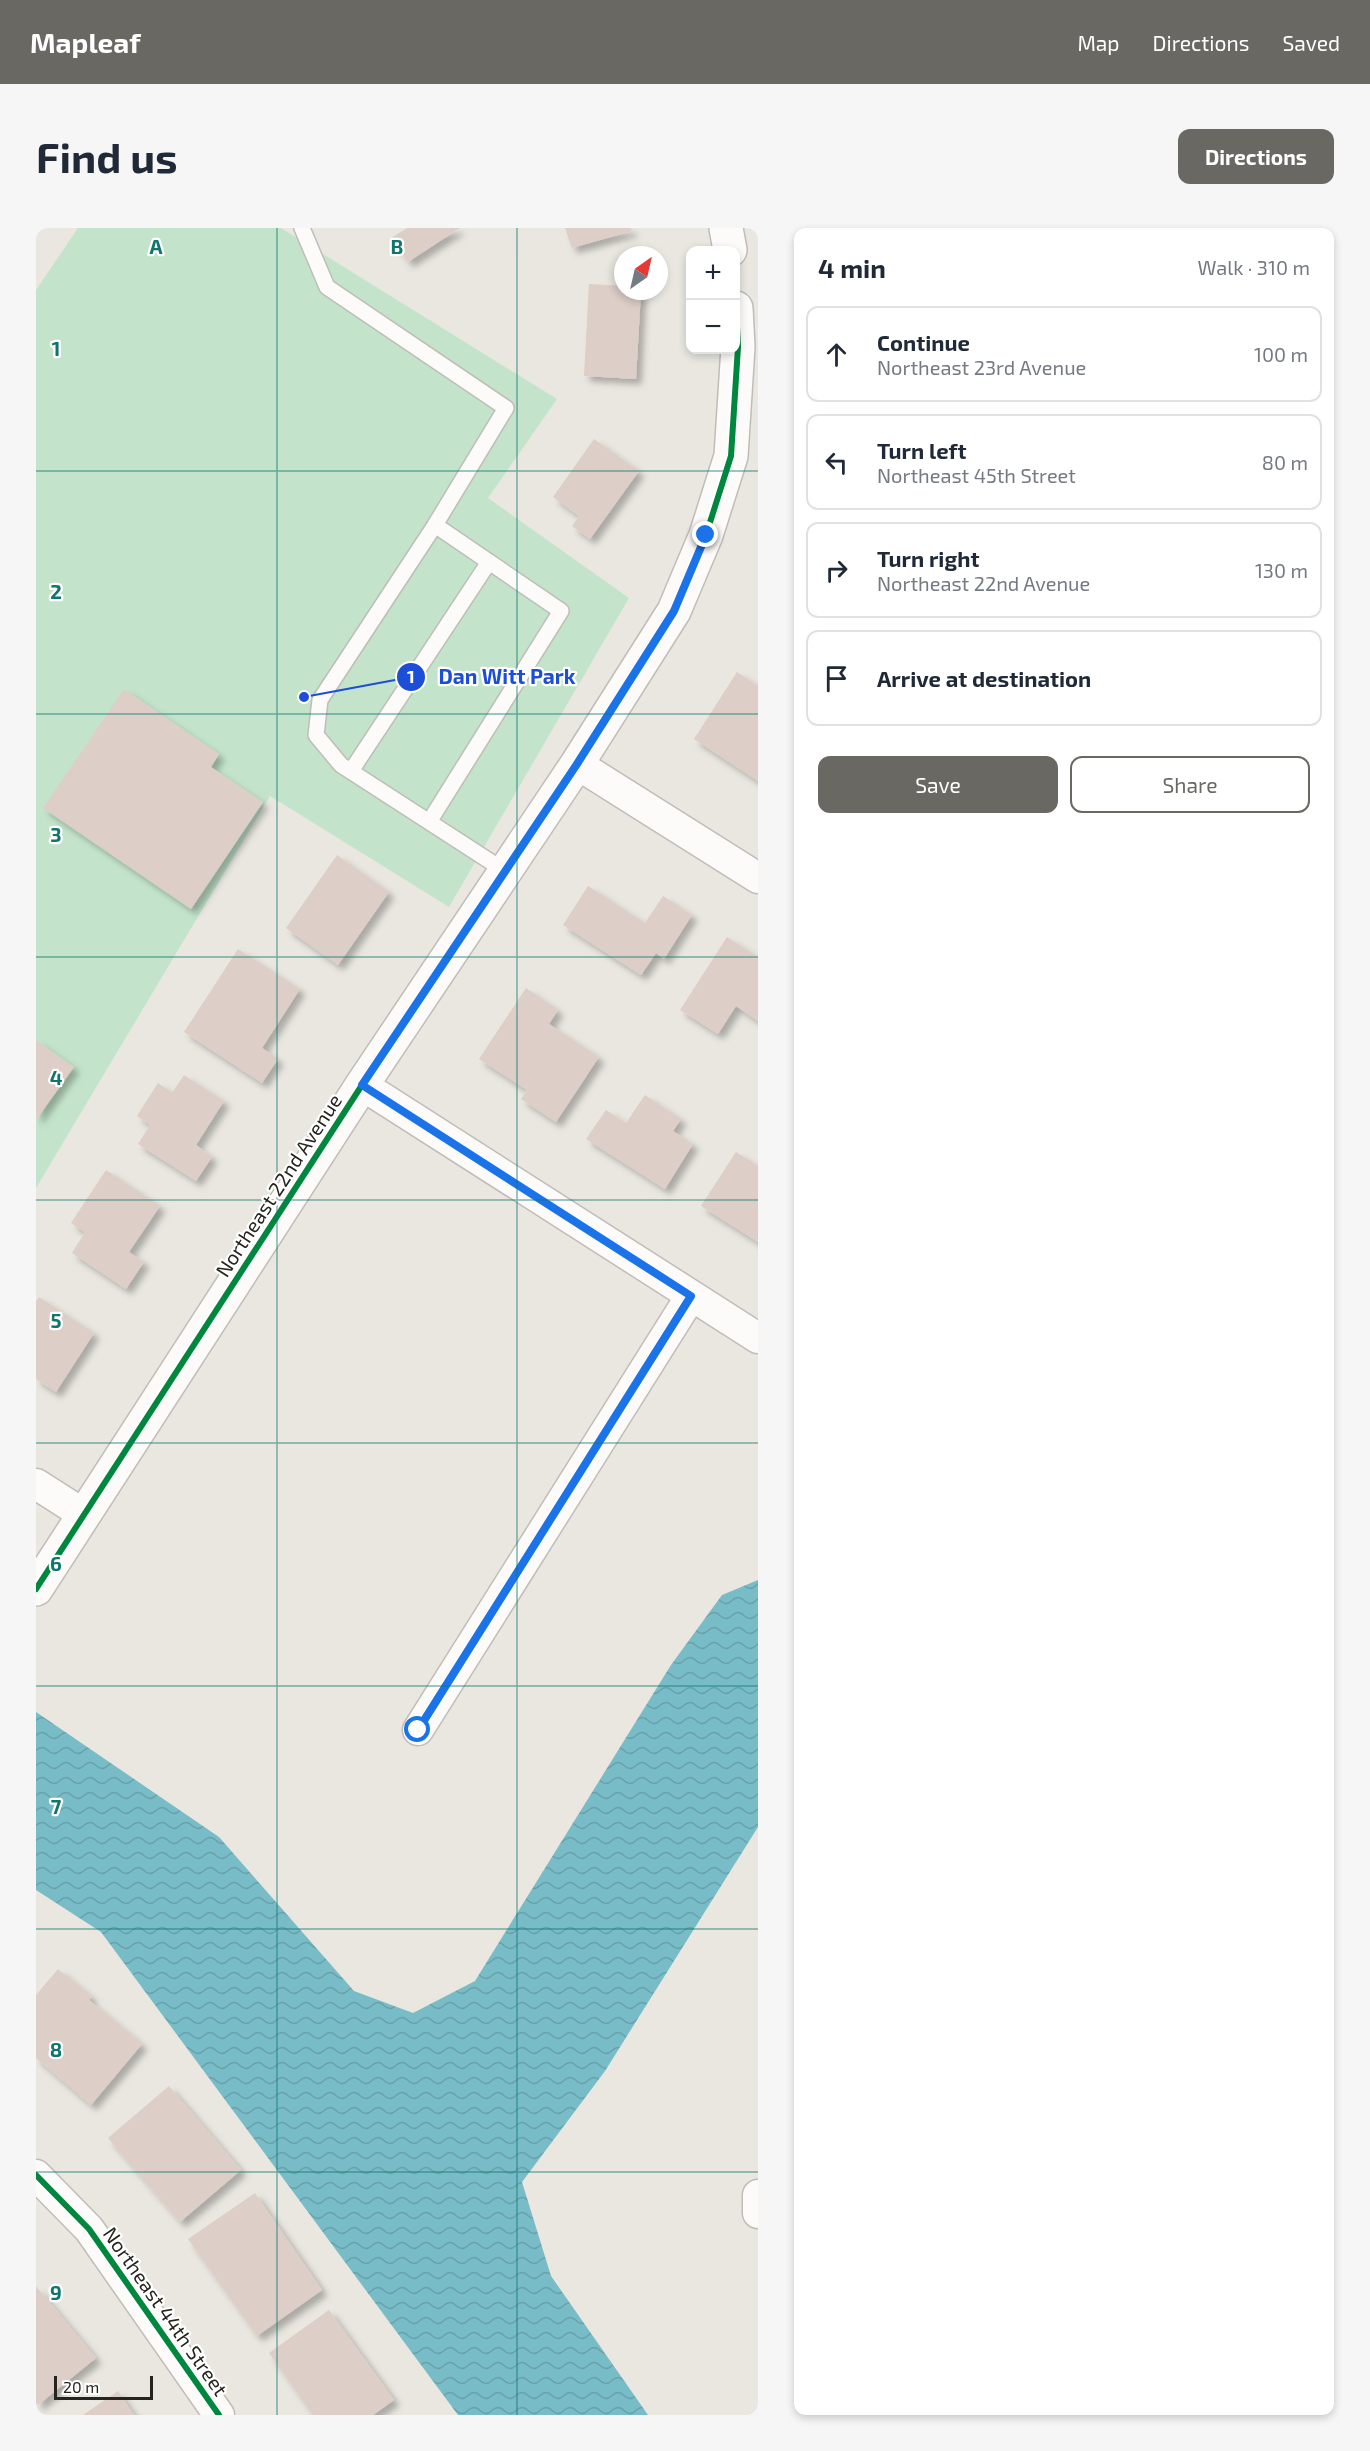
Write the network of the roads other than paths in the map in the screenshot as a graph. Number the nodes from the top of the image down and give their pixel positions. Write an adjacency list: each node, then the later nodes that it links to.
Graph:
1 (302, 228): 5 (lane)
2 (726, 228): 3 (street)
3 (729, 246)
4 (738, 354): 7 (street, Northeast 22nd Avenue)
5 (435, 525): 6 (lane); 8 (lane)
6 (489, 562): 8 (lane); 9 (lane)
7 (577, 764): 10 (street, Northeast 22nd Avenue); 11 (street)
8 (351, 771): 9 (lane)
9 (429, 822): 10 (lane)
10 (505, 871): 12 (street, Northeast 22nd Avenue)
11 (758, 878)
12 (362, 1085): 13 (street); 16 (street, Northeast 22nd Avenue)
13 (691, 1296): 14 (street); 18 (street)
14 (758, 1338)
15 (36, 1484): 16 (street)
16 (83, 1514): 17 (street, Northeast 22nd Avenue)
17 (36, 1589)
18 (418, 1730)
19 (36, 2175): 20 (street, Northeast 44th Street)
20 (219, 2415)

